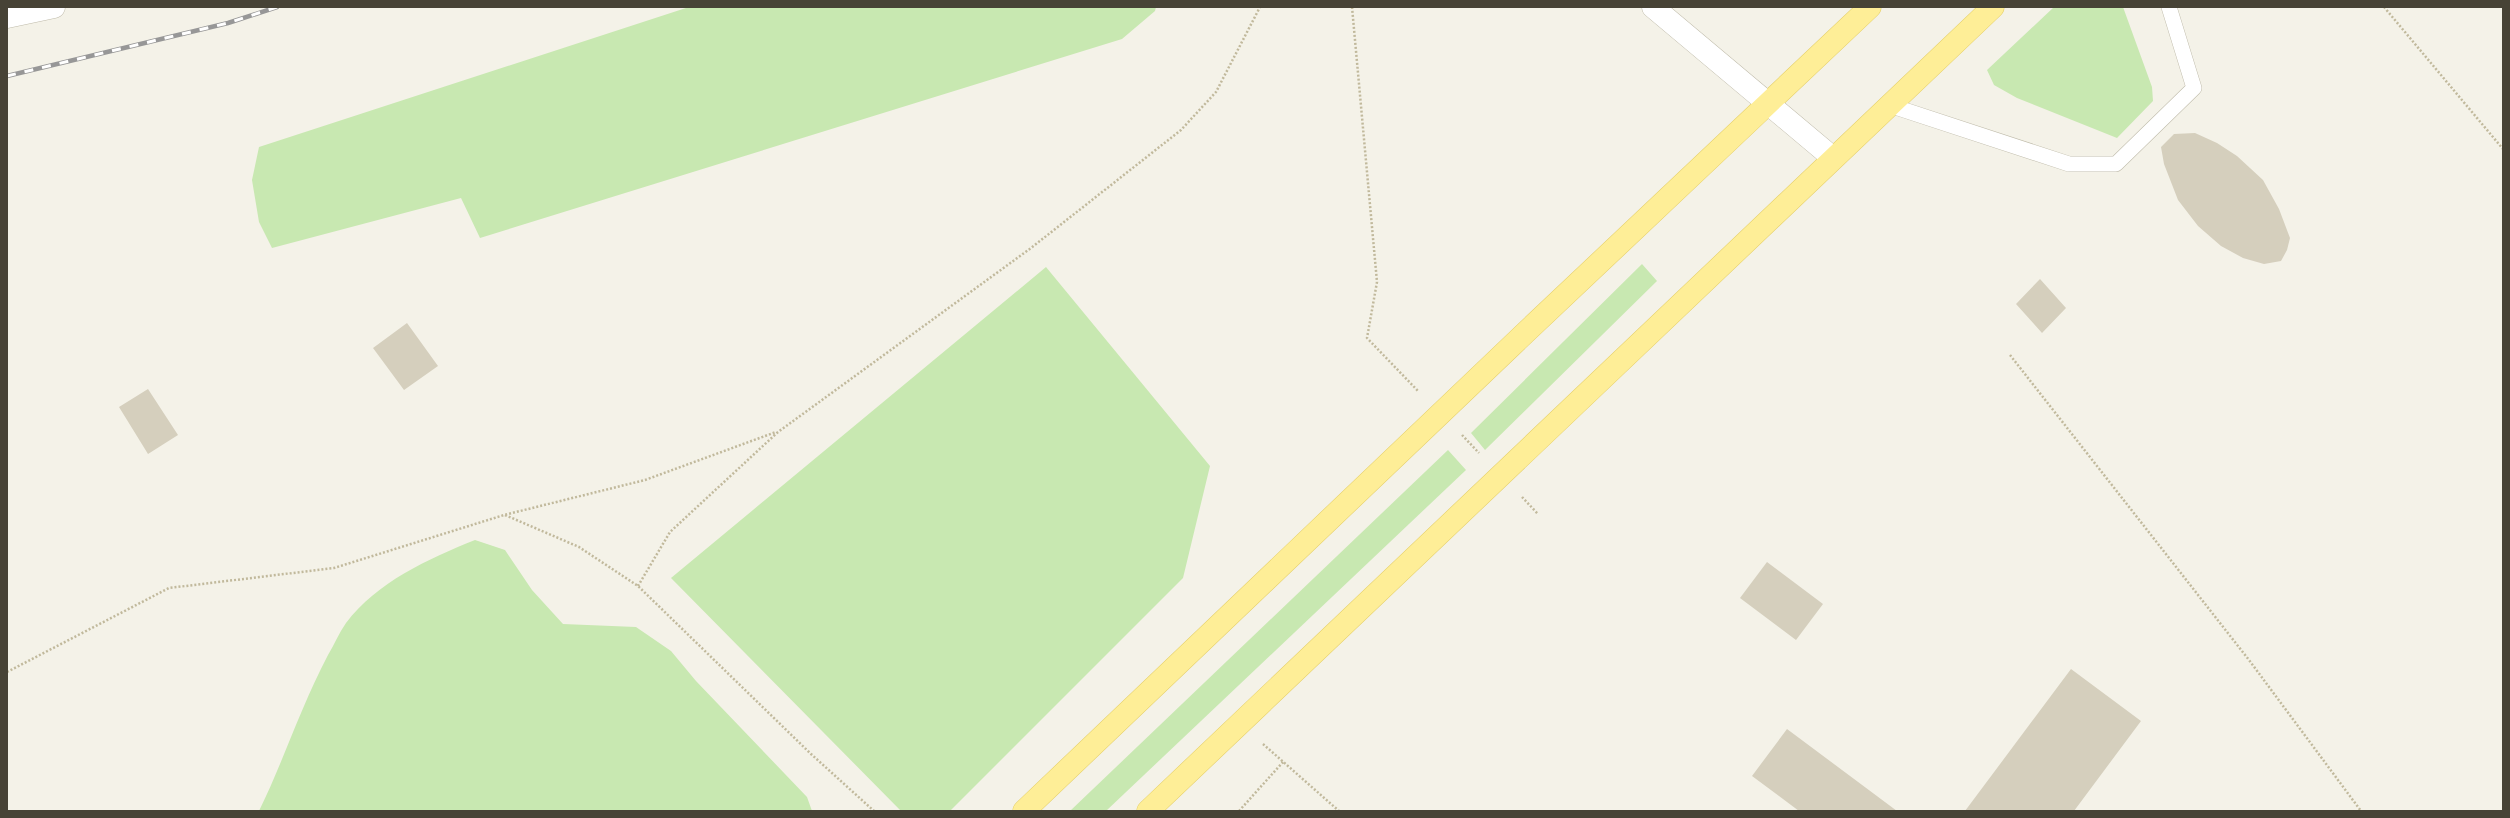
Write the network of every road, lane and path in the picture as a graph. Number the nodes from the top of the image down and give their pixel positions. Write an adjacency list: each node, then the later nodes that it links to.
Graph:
1 (54, 7): 9 (street)
2 (1260, 7): 16 (path)
3 (1352, 7): 14 (path)
4 (1653, 7): 10 (street)
5 (1870, 7): 10 (main road)
6 (1993, 7): 11 (main road)
7 (2169, 7): 11 (lane)
8 (2384, 7): 12 (path)
9 (7, 17)
10 (1769, 102): 13 (street); 23 (main road)
11 (1889, 105): 13 (main road)
12 (2503, 148)
13 (1834, 158): 20 (main road)
14 (1367, 338)
15 (2010, 355): 27 (path)
16 (778, 432): 17 (path); 18 (path)
17 (504, 515): 18 (path); 19 (path)
18 (638, 586): 22 (path)
19 (7, 672)
20 (1239, 725): 21 (path); 24 (main road)
21 (1283, 762): 25 (path); 26 (path)
22 (874, 811)
23 (1024, 811)
24 (1148, 811)
25 (1238, 811)
26 (1340, 811)
27 (2361, 811)

